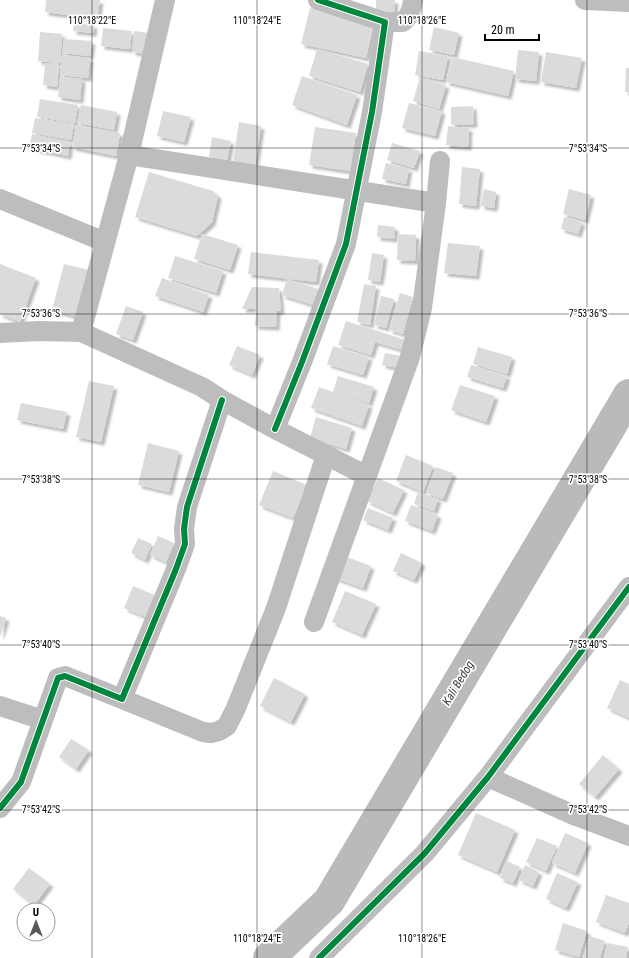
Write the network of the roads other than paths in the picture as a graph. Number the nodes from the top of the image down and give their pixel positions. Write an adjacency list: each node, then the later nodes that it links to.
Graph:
1 (165, 0): 7 (street)
2 (318, 0): 6 (street)
3 (413, 0): 6 (street)
4 (585, 0): 5 (street)
5 (629, 2)
6 (385, 22): 9 (street)
7 (129, 155): 9 (street); 12 (street)
8 (440, 162): 11 (street)
9 (358, 191): 11 (street); 16 (street)
10 (0, 198): 12 (street)
11 (436, 203): 18 (street)
12 (105, 242): 13 (street)
13 (80, 332): 14 (street); 15 (street)
14 (0, 333)
15 (222, 400): 16 (street); 21 (street)
16 (275, 429): 17 (street)
17 (326, 455): 18 (street); 21 (street)
18 (367, 476): 20 (street)
19 (629, 587): 24 (street)
20 (314, 622)
21 (122, 699): 23 (street)
22 (0, 706): 23 (street)
23 (42, 720): 25 (street)
24 (488, 777): 26 (street); 27 (street)
25 (0, 808)
26 (629, 836)
27 (320, 958)

